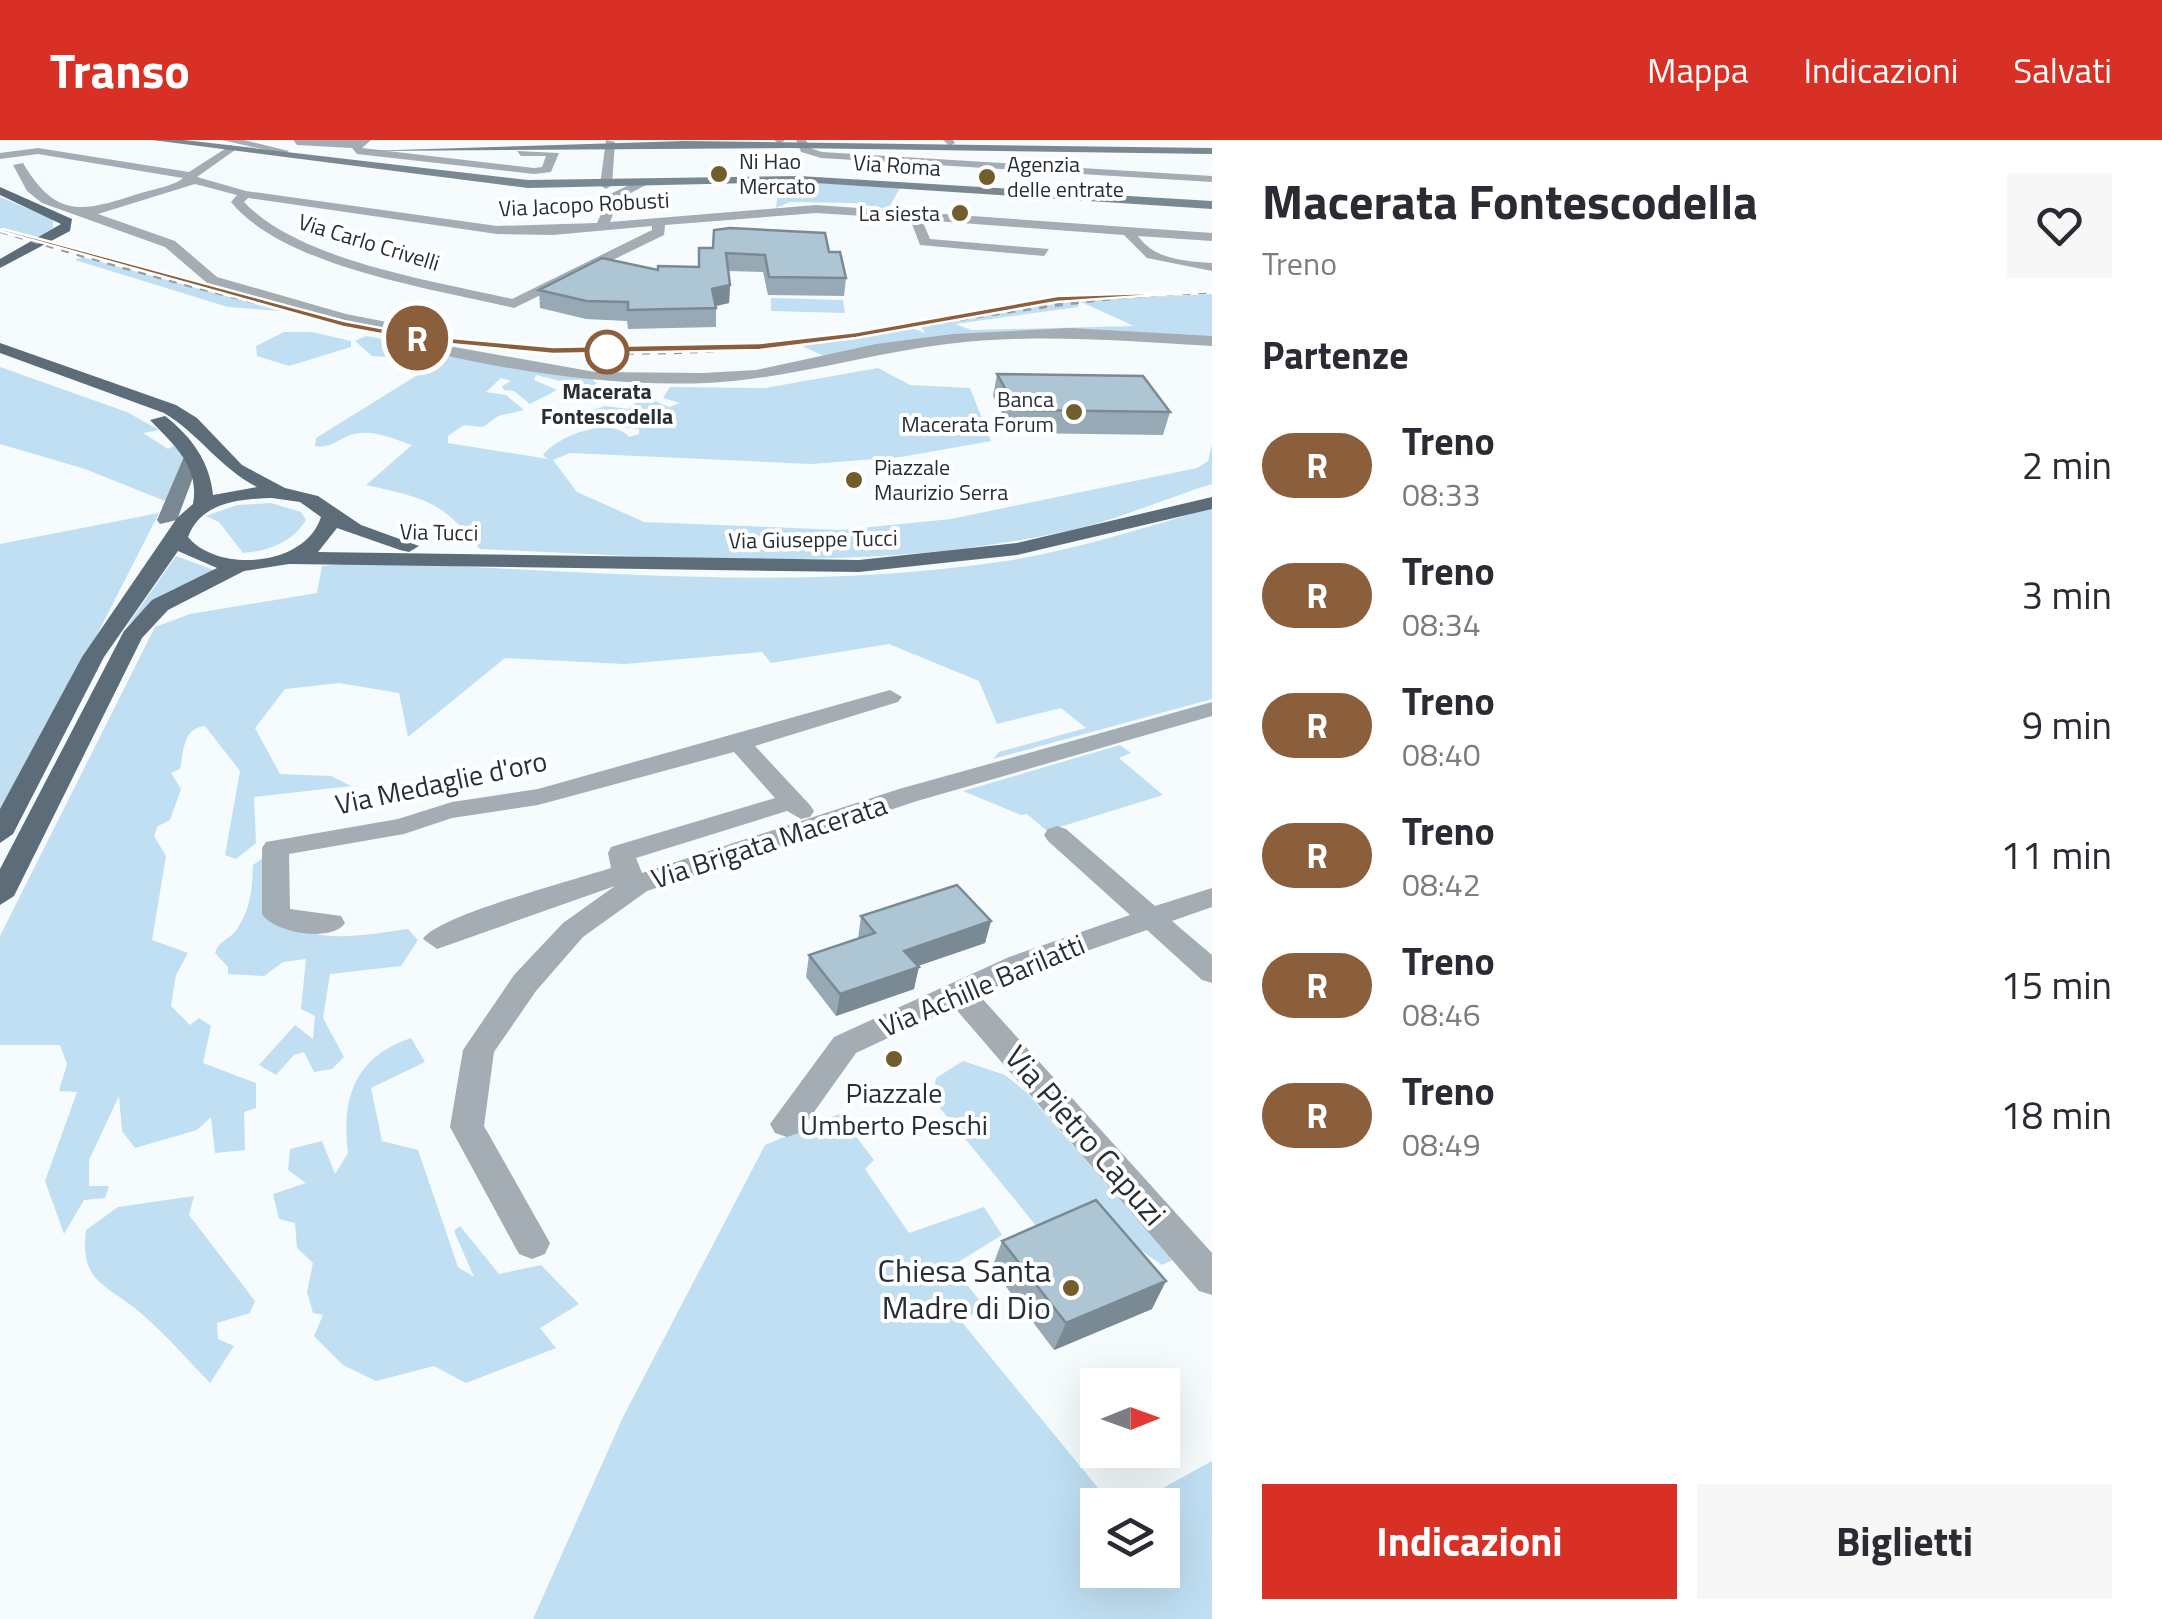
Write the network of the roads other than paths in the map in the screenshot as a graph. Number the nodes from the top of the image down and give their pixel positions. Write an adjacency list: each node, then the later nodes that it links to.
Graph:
1 (157, 140): 8 (main road)
2 (779, 140): 4 (main road); 5 (main road)
3 (595, 141): 5 (main road); 12 (main road)
4 (801, 141): 6 (main road); 19 (street)
5 (610, 142): 22 (street)
6 (949, 142): 7 (main road)
7 (1051, 143): 14 (main road)
8 (229, 144): 13 (street); 18 (street)
9 (298, 146): 11 (main road); 11 (main road); 13 (main road)
10 (453, 148): 11 (main road); 12 (street)
11 (352, 150): 17 (street); 21 (main road)
12 (520, 151): 17 (street); 17 (street)
13 (283, 152)
14 (1212, 155)
15 (3, 156): 18 (street, Via Jacopo Robusti)
16 (19, 165): 26 (street)
17 (514, 170)
18 (190, 178): 24 (street, Via Jacopo Robusti); 26 (street)
19 (1212, 180)
20 (642, 183): 22 (street); 25 (main road, Via Roma)
21 (581, 185): 22 (street)
22 (610, 191): 29 (street)
23 (0, 193): 33 (main road)
24 (246, 194): 28 (street, Via Carlo Crivelli); 29 (street, Via Jacopo Robusti)
25 (1212, 205)
26 (87, 214): 35 (street)
27 (914, 215): 28 (street, Via Jacopo Robusti); 30 (street, Via Jacopo Robusti); 32 (street)
28 (657, 223): 29 (street, Via Jacopo Robusti)
29 (603, 225)
30 (1128, 231): 31 (street, Via Jacopo Robusti); 34 (street)
31 (1212, 237)
32 (1044, 252)
33 (0, 262)
34 (1212, 266)
35 (1212, 341)
36 (0, 348): 40 (main road, Via Tucci)
37 (0, 360): 38 (main road)
38 (192, 456): 43 (main road); 43 (main road)
39 (1212, 490): 44 (main road, Via Giuseppe Tucci)
40 (283, 493): 42 (main road, Via Tucci); 43 (main road)
41 (1212, 503): 44 (main road, Via Giuseppe Tucci)
42 (331, 516): 45 (main road); 46 (main road, Via Tucci)
43 (183, 517): 47 (main road); 53 (main road)
44 (1135, 522): 46 (main road, Via Giuseppe Tucci)
45 (288, 558): 46 (main road, Via Tucci); 47 (main road)
46 (490, 558)
47 (239, 565): 56 (main road)
48 (890, 696): 50 (street, Via Medaglie d'oro)
49 (1212, 708): 52 (street, Via Brigata Macerata)
50 (738, 742): 51 (street); 59 (street, Via Medaglie d'oro)
51 (791, 801): 52 (street); 55 (street)
52 (814, 825): 55 (street, Via Brigata Macerata)
53 (0, 834)
54 (1057, 835): 58 (street)
55 (632, 879): 60 (street); 64 (street, Via Brigata Macerata)
56 (0, 896)
57 (1212, 897): 58 (street, Via Achille Barilatti)
58 (1152, 917): 61 (street); 62 (street, Via Achille Barilatti)
59 (331, 923)
60 (436, 939)
61 (1212, 972)
62 (959, 992): 63 (street, Via Achille Barilatti); 65 (street, Via Pietro Capuzi)
63 (787, 1124)
64 (532, 1243)
65 (1212, 1279)

